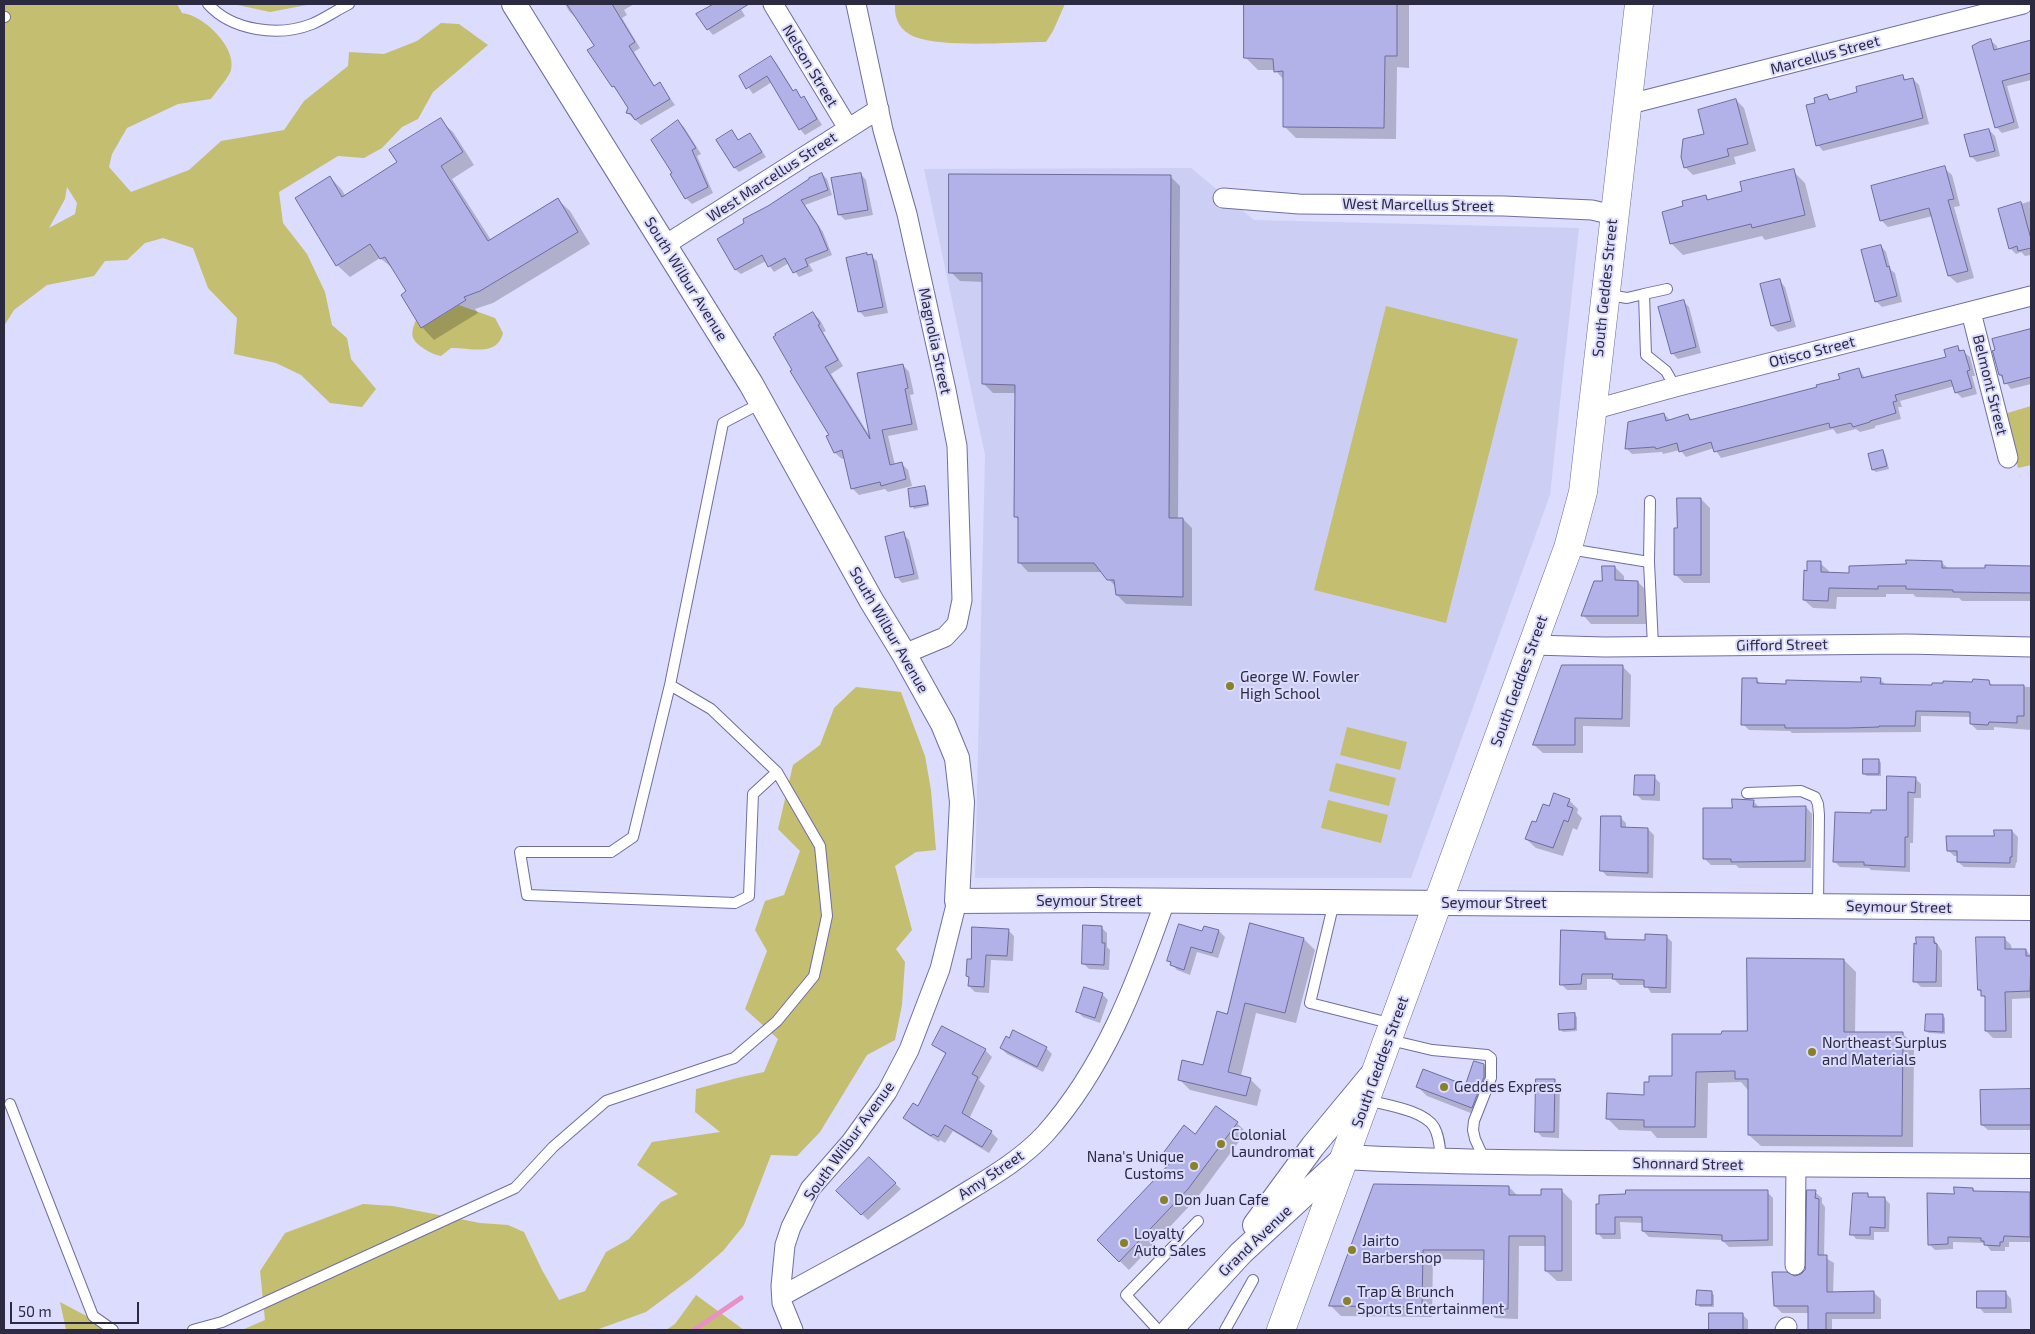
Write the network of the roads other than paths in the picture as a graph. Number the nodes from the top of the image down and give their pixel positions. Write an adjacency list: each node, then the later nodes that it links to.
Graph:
1 (208, 4): 2 (lane)
2 (348, 4)
3 (514, 4): 13 (street, South Wilbur Avenue)
4 (773, 4): 10 (street, Nelson Street)
5 (856, 4): 9 (street, Magnolia Street)
6 (1639, 4): 8 (main road, South Geddes Street)
7 (2023, 4): 8 (street, Marcellus Street)
8 (1626, 105): 12 (main road, South Geddes Street)
9 (879, 109): 10 (street, West Marcellus Street); 29 (street, Magnolia Street)
10 (848, 128): 13 (street, West Marcellus Street)
11 (1223, 198): 12 (street, West Marcellus Street)
12 (1613, 215): 15 (main road, South Geddes Street)
13 (665, 245): 20 (street, South Wilbur Avenue)
14 (1667, 289): 16 (lane)
15 (1605, 294): 16 (lane); 21 (main road, South Geddes Street)
16 (1644, 294): 19 (lane)
17 (2031, 296): 18 (street, Otisco Street)
18 (1971, 312): 19 (street, Otisco Street); 22 (street, Belmont Street)
19 (1675, 387): 21 (street, Otisco Street)
20 (761, 403): 29 (street, South Wilbur Avenue); 30 (lane)
21 (1592, 410): 24 (main road, South Geddes Street)
22 (2008, 458)
23 (1650, 501): 25 (lane)
24 (1568, 548): 25 (lane); 26 (main road, South Geddes Street)
25 (1649, 562): 27 (lane)
26 (1532, 645): 27 (street, Gifford Street); 36 (main road, South Geddes Street)
27 (1653, 646): 28 (street, Gifford Street)
28 (2031, 647)
29 (904, 654): 34 (street, South Wilbur Avenue)
30 (670, 685): 31 (lane); 31 (lane)
31 (777, 772): 54 (lane)
32 (1747, 792): 37 (lane)
33 (1165, 901): 34 (street, Seymour Street); 35 (street, Seymour Street); 52 (street, Amy Street)
34 (957, 902): 52 (street, South Wilbur Avenue)
35 (1334, 902): 36 (street, Seymour Street); 39 (lane)
36 (1439, 903): 37 (street, Seymour Street); 39 (main road, South Geddes Street)
37 (1818, 906): 38 (street, Seymour Street)
38 (2031, 908)
39 (1390, 1032): 40 (main road, South Geddes Street); 45 (lane)
40 (1376, 1071): 41 (main road, South Geddes Street); 49 (street)
41 (1365, 1100): 43 (main road, South Geddes Street); 44 (lane)
42 (10, 1104): 53 (lane)
43 (1345, 1157): 44 (street, Shonnard Street); 49 (street, Grand Avenue); 59 (main road, South Geddes Street)
44 (1440, 1162): 45 (street, Shonnard Street)
45 (1486, 1162): 46 (street, Shonnard Street)
46 (1796, 1166): 47 (street, Shonnard Street); 50 (street)
47 (2031, 1166)
48 (1198, 1221): 56 (lane)
49 (1241, 1253): 57 (street, Grand Avenue)
50 (1795, 1266)
51 (1253, 1280): 58 (lane)
52 (782, 1296): 55 (street, South Wilbur Avenue)
53 (112, 1330)
54 (193, 1330)
55 (793, 1330)
56 (1158, 1330)
57 (1170, 1330)
58 (1225, 1330)
59 (1281, 1330)

